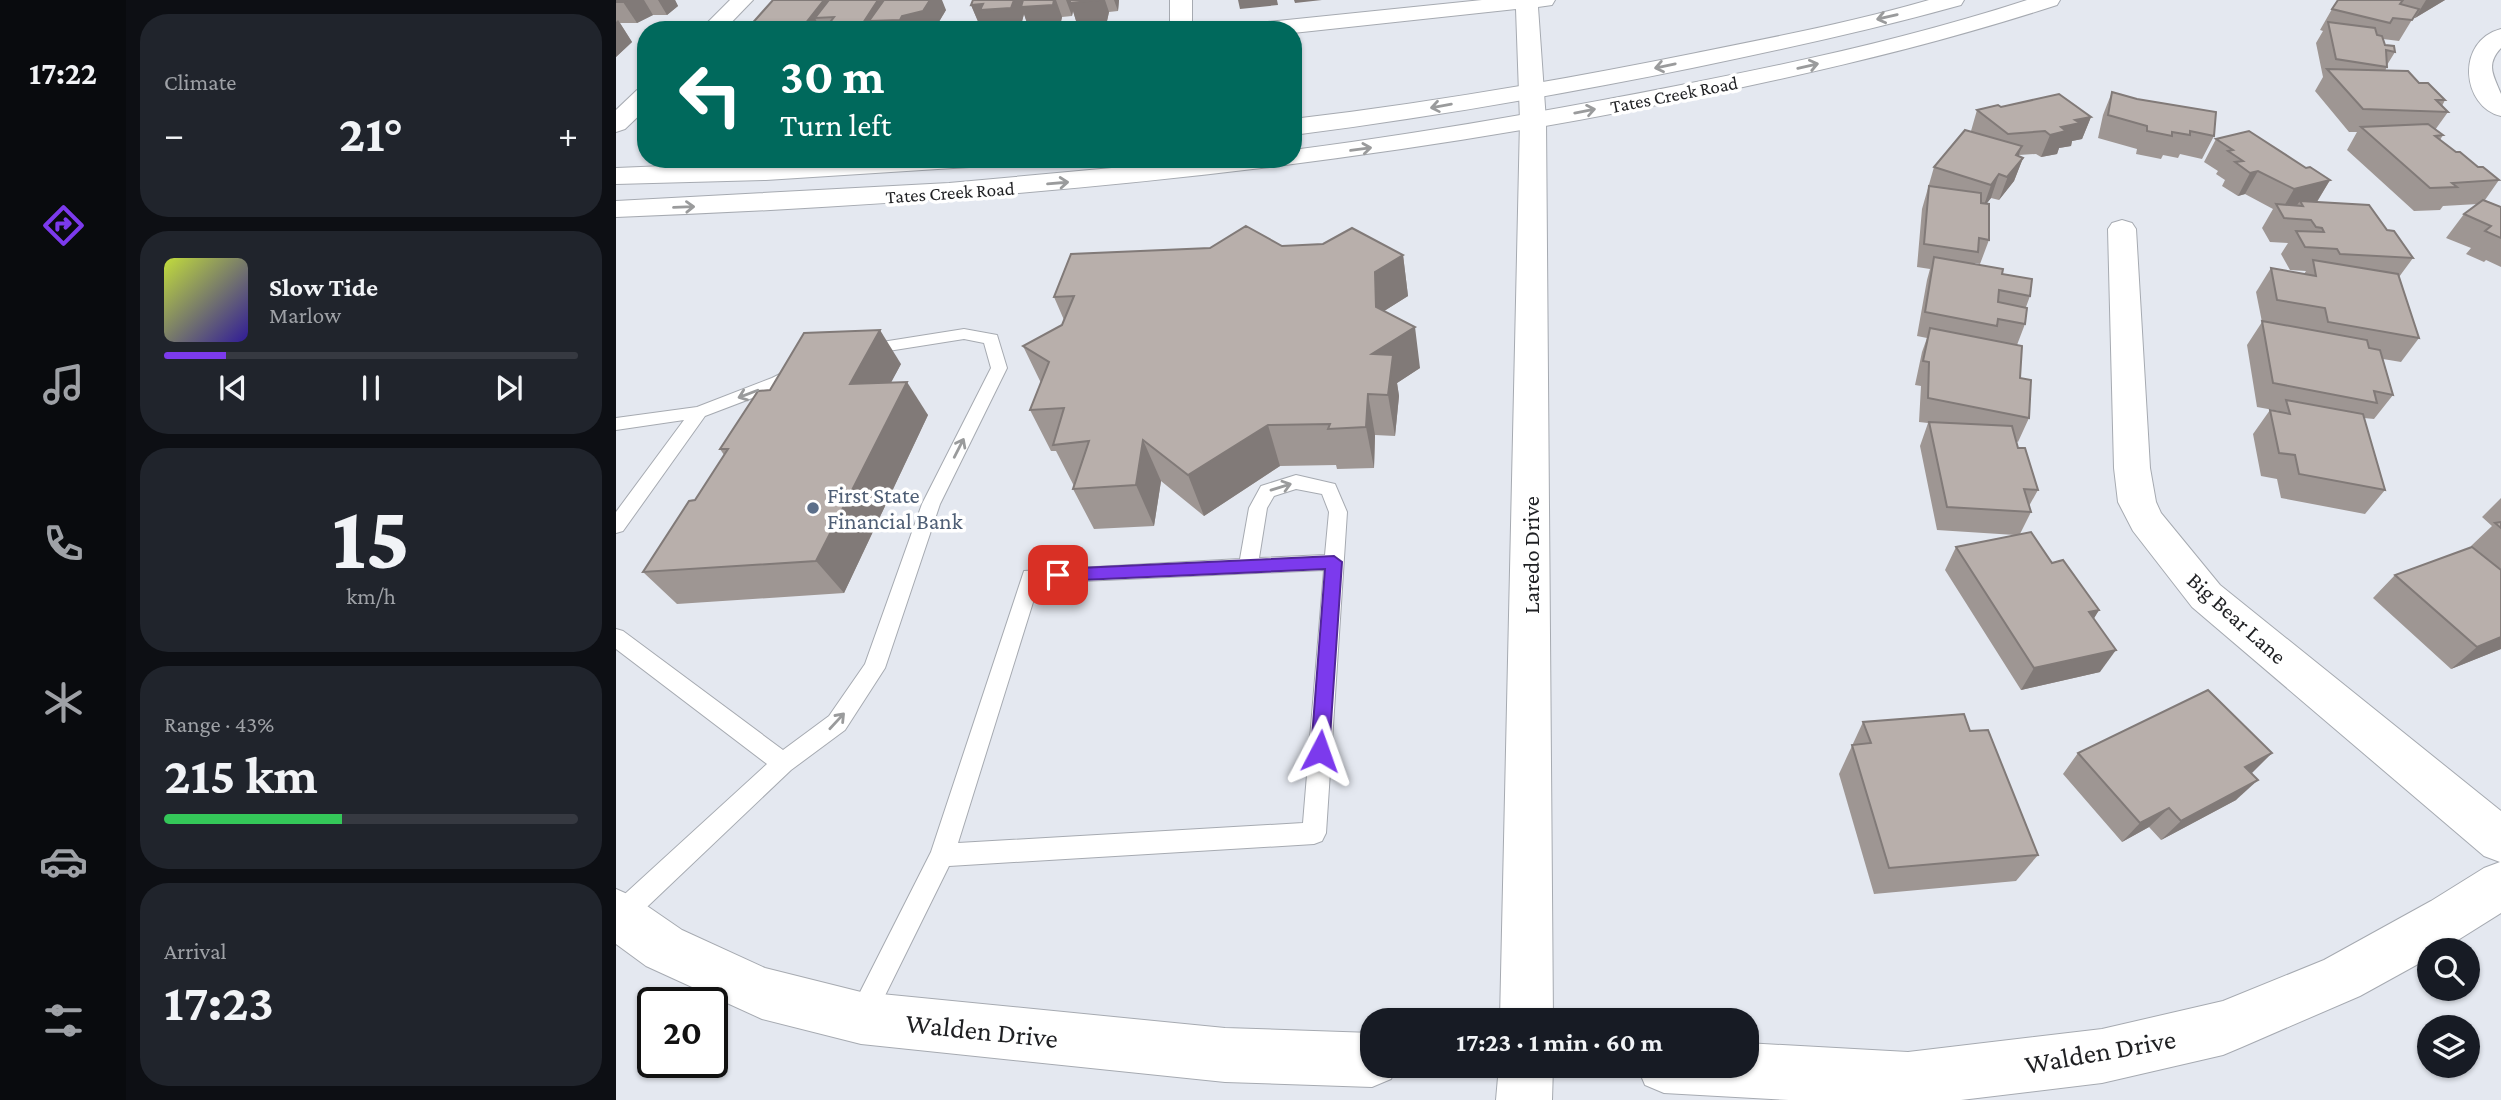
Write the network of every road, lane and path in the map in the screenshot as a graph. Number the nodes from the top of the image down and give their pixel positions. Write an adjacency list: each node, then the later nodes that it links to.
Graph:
1 (742, 0): 6 (street)
2 (1181, 0): 7 (street)
3 (1953, 0): 13 (street, Tates Creek Road, one-way to 13)
4 (2049, 0): 13 (street, Tates Creek Road, one-way to 4)
5 (1535, 1): 8 (street); 13 (street, Laredo Drive)
6 (720, 21)
7 (1181, 21)
8 (1302, 25)
9 (2501, 36): 14 (street)
10 (637, 95): 11 (street)
11 (616, 96)
12 (637, 103): 15 (street)
13 (1532, 106): 16 (street, Tates Creek Road, one-way to 16); 17 (street, Tates Creek Road, one-way to 13); 36 (street, Laredo Drive)
14 (2501, 109)
15 (616, 124)
16 (1302, 126)
17 (1302, 156)
18 (828, 168): 20 (street, Tates Creek Road)
19 (1207, 168): 21 (street, Tates Creek Road, one-way to 19)
20 (616, 176)
21 (616, 209)
22 (2122, 229): 32 (street, Big Bear Lane)
23 (844, 353): 31 (lane, one-way to 23)
24 (807, 363): 25 (lane, one-way to 25)
25 (699, 412): 26 (lane); 27 (lane)
26 (616, 424)
27 (616, 526)
28 (1334, 562): 29 (lane); 29 (lane, one-way to 28); 33 (lane)
29 (1248, 566): 33 (lane)
30 (616, 637): 31 (lane)
31 (783, 763): 35 (lane)
32 (2501, 840)
33 (942, 855): 37 (lane)
34 (2501, 885): 39 (street, Walden Drive)
35 (618, 915): 37 (street, Walden Drive)
36 (1527, 1008)
37 (860, 1018): 38 (street, Walden Drive)
38 (1360, 1060)
39 (1759, 1071)
40 (1525, 1078): 41 (street)
41 (1524, 1100)

